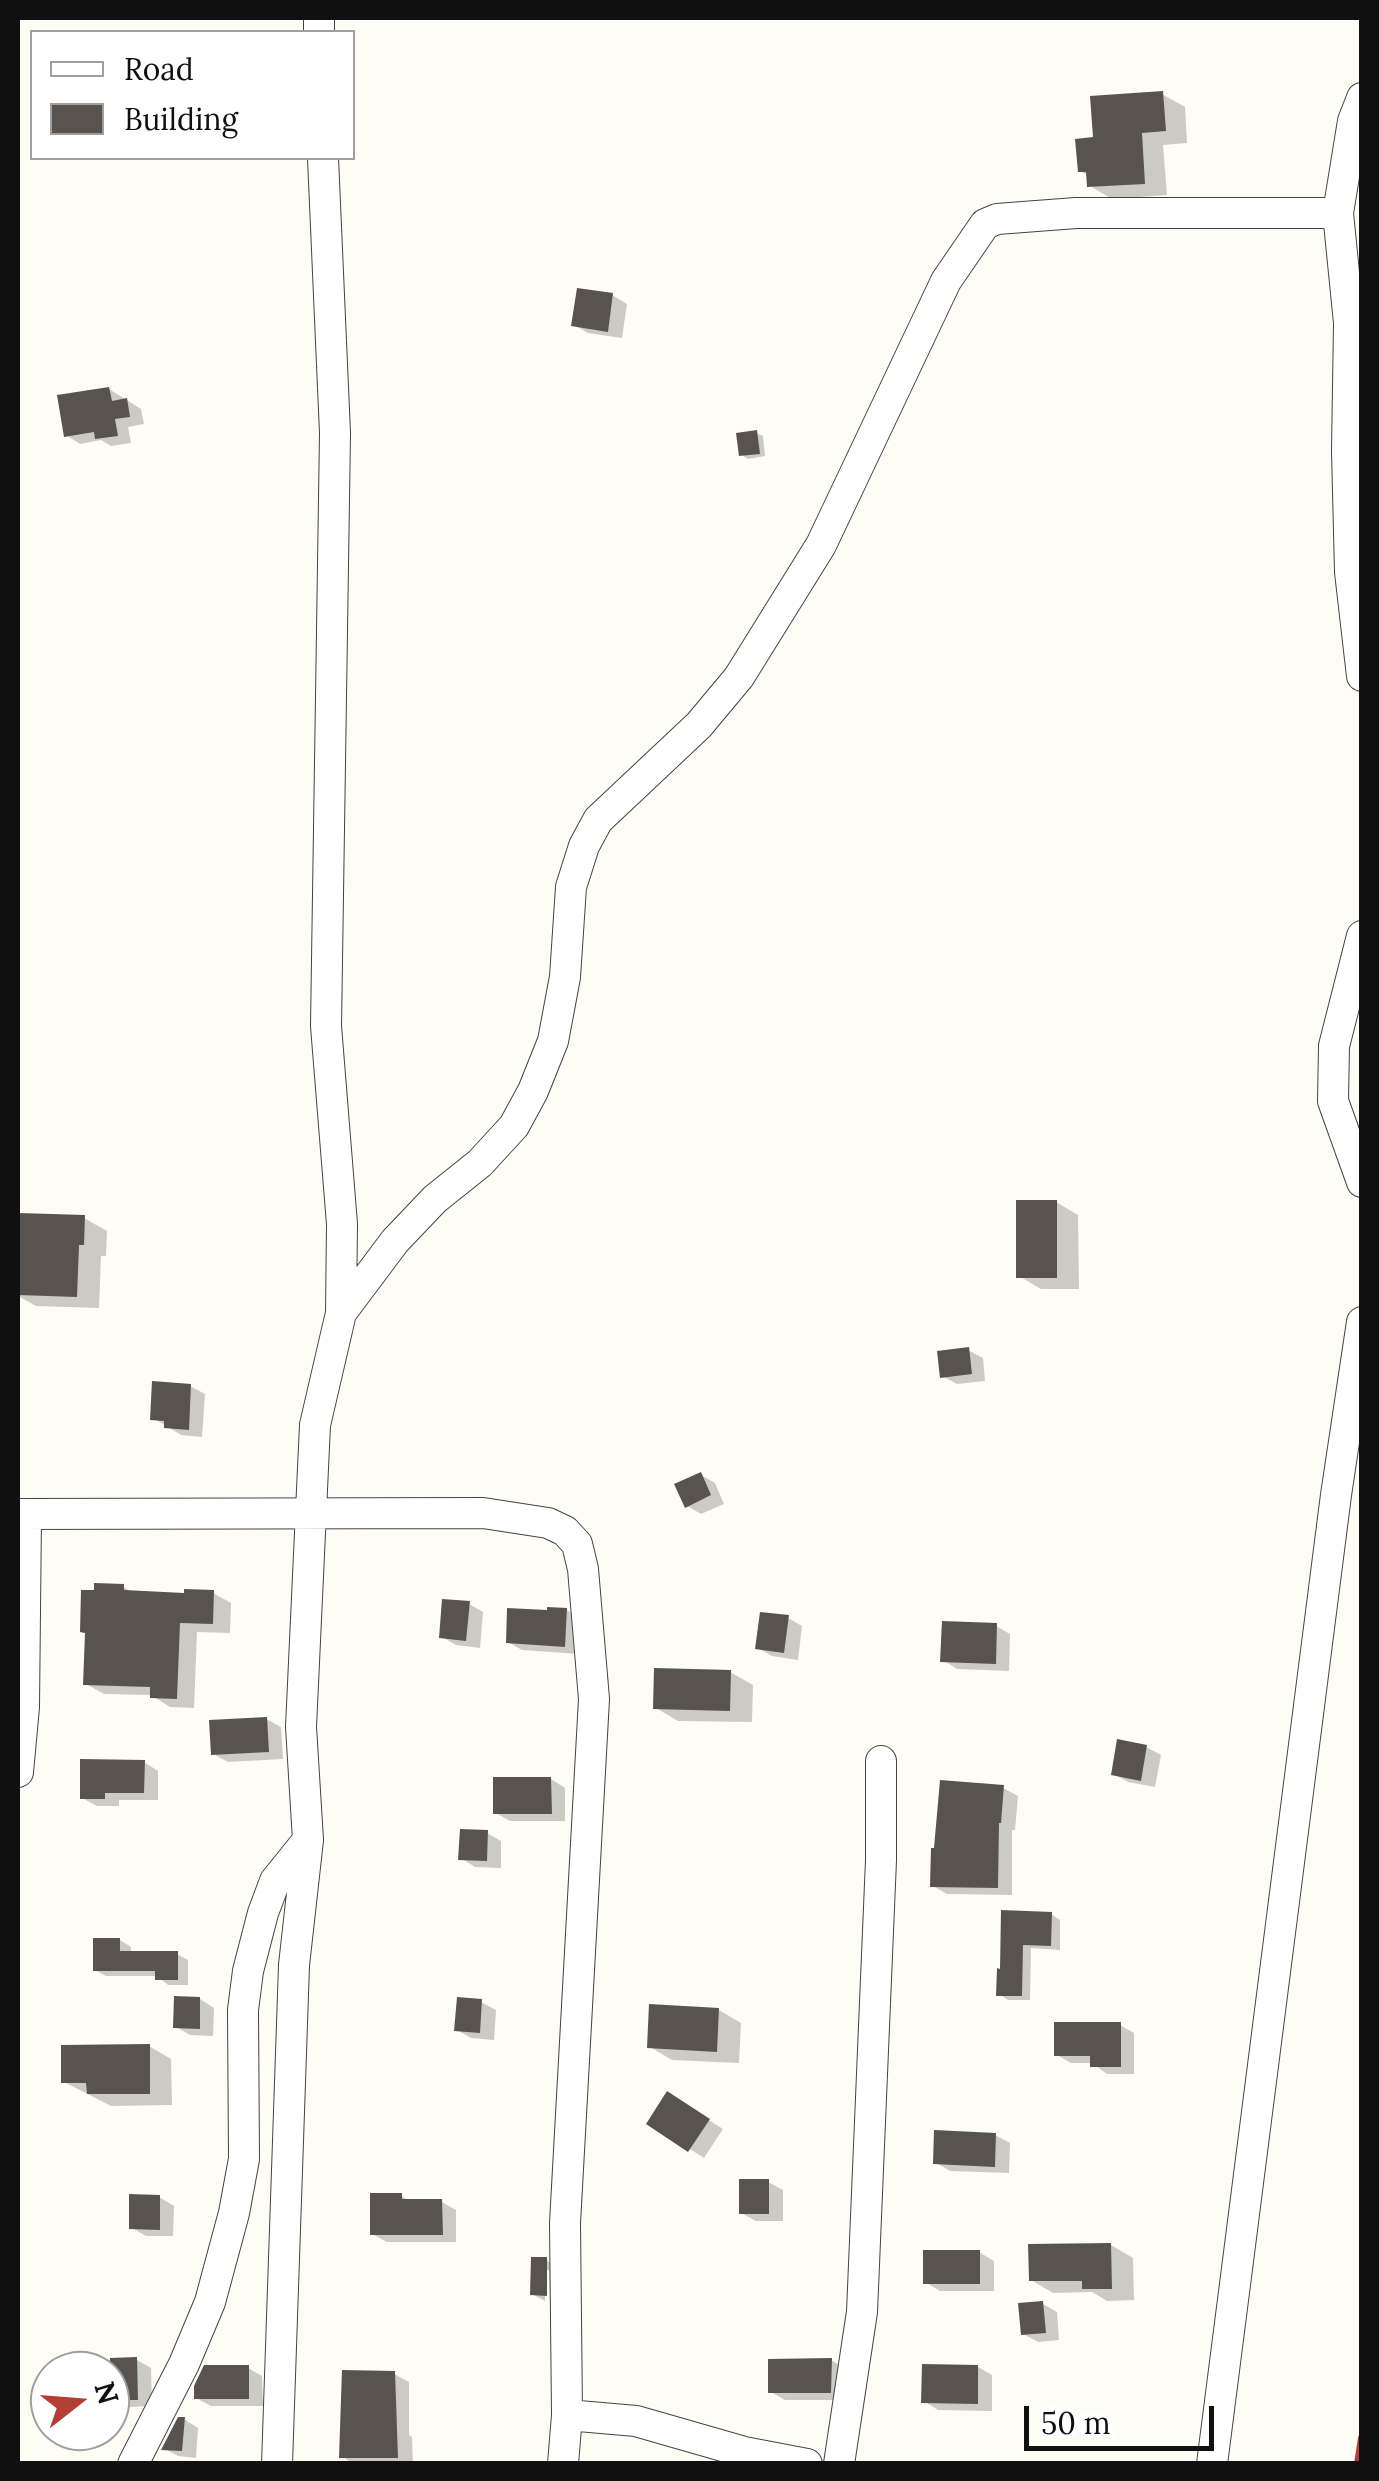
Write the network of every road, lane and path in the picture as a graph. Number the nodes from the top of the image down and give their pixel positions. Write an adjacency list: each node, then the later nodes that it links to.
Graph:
1 (1362, 98): 3 (street)
2 (323, 160): 7 (street)
3 (1338, 213): 4 (street); 7 (street)
4 (1362, 676)
5 (1362, 936): 6 (street)
6 (1362, 1182)
7 (340, 1313): 10 (street)
8 (1362, 1322): 20 (street)
9 (22, 1514): 10 (street); 12 (street)
10 (312, 1515): 13 (street); 14 (street)
11 (881, 1762): 19 (street)
12 (18, 1772)
13 (308, 1840): 15 (street); 16 (street)
14 (567, 2415): 17 (street); 18 (street)
15 (133, 2464)
16 (277, 2464)
17 (563, 2464)
18 (807, 2464)
19 (839, 2464)
20 (1212, 2464)

